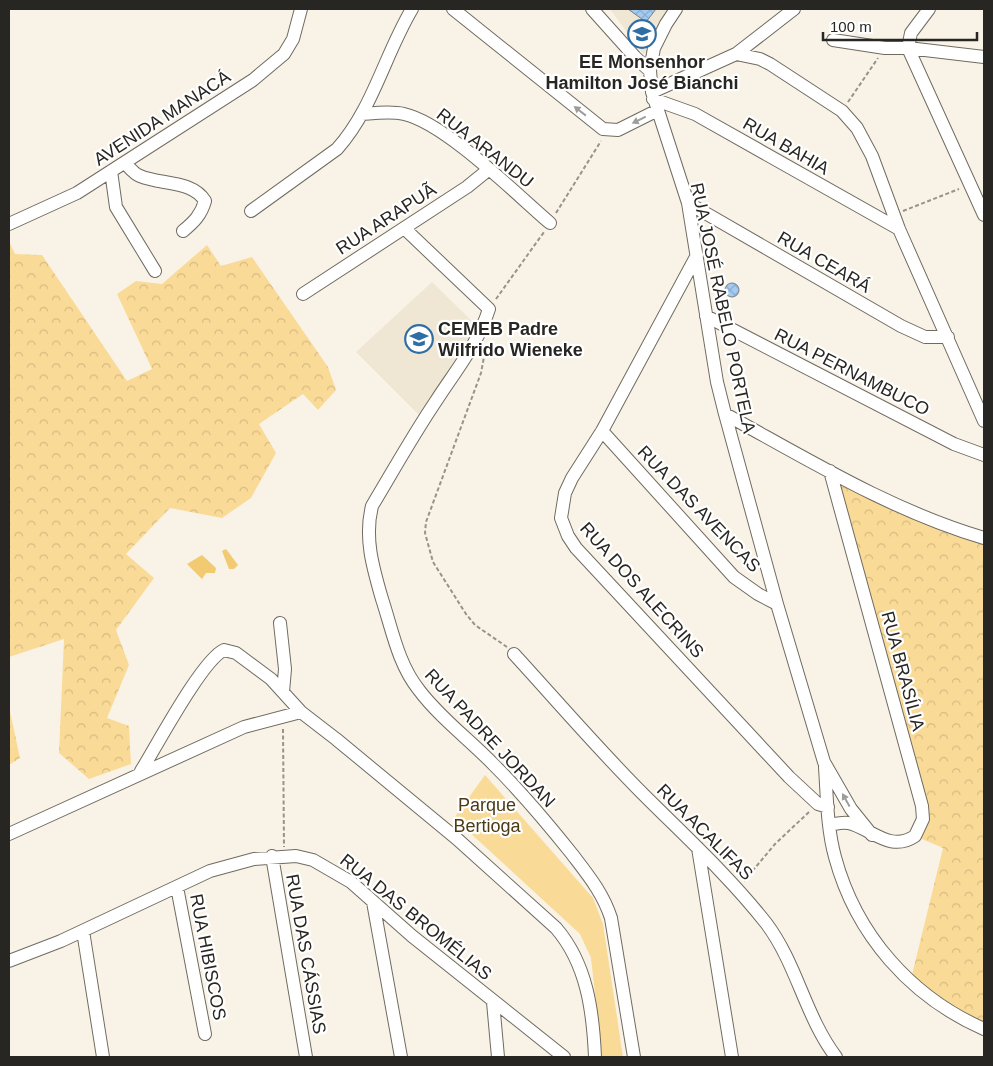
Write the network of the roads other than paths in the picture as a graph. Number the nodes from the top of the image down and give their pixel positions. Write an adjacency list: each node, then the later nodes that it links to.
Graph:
1 (301, 9): 15 (street, AVENIDA MANACÁ)
2 (412, 9): 14 (street)
3 (453, 9): 13 (street, one-way to 3)
4 (592, 9): 12 (street)
5 (676, 9): 12 (street, RUA JOSÉ RABELO PORTELA)
6 (794, 9): 10 (street)
7 (929, 9): 9 (street)
8 (833, 40): 9 (street)
9 (908, 48): 11 (street); 20 (street)
10 (736, 54): 13 (street); 24 (street)
11 (984, 56)
12 (650, 71): 13 (street, RUA JOSÉ RABELO PORTELA)
13 (654, 101): 18 (street, RUA JOSÉ RABELO PORTELA); 24 (street, RUA BAHIA)
14 (362, 114): 16 (street, RUA ARANDU); 19 (street)
15 (125, 163): 17 (street, AVENIDA MANACÁ); 25 (street)
16 (488, 170): 22 (street, RUA ARANDU); 23 (street, RUA ARAPUÃ)
17 (111, 171): 21 (street, AVENIDA MANACÁ); 27 (street)
18 (688, 203): 26 (street, RUA JOSÉ RABELO PORTELA); 30 (street, RUA CEARÁ)
19 (251, 211)
20 (984, 215)
21 (10, 218)
22 (550, 223)
23 (404, 228): 28 (street, RUA ARAPUÃ); 63 (street, RUA PADRE JORDAN)
24 (899, 229): 30 (street)
25 (183, 231)
26 (697, 255): 29 (street, RUA JOSÉ RABELO PORTELA); 33 (street, RUA DOS ALECRINS)
27 (155, 272)
28 (303, 294)
29 (706, 316): 31 (street, RUA JOSÉ RABELO PORTELA); 34 (street, RUA PERNAMBUCO)
30 (948, 337): 32 (street)
31 (725, 414): 35 (street); 37 (street, RUA JOSÉ RABELO PORTELA)
32 (984, 421)
33 (602, 431): 37 (street, RUA DAS AVENCAS); 44 (street, RUA DOS ALECRINS)
34 (984, 455)
35 (830, 471): 36 (street); 47 (street, RUA BRASÍLIA)
36 (984, 538)
37 (777, 604): 42 (street, RUA JOSÉ RABELO PORTELA)
38 (280, 623): 40 (street)
39 (514, 654): 48 (street, RUA ACALIFAS)
40 (283, 692): 41 (street); 43 (street)
41 (300, 712): 43 (street); 62 (street)
42 (824, 762): 44 (street); 47 (street, one-way to 42)
43 (142, 771): 46 (street)
44 (823, 806): 45 (street)
45 (829, 825): 47 (street, RUA BRASÍLIA); 55 (street)
46 (9, 834)
47 (872, 834)
48 (698, 848): 64 (street); 65 (street, RUA ACALIFAS)
49 (278, 856): 50 (street, RUA DAS BROMÉLIAS); 51 (street, RUA DAS BROMÉLIAS); 58 (street, RUA DAS CÁSSIAS)
50 (177, 887): 52 (street, RUA DAS BROMÉLIAS); 56 (street, RUA HIBISCOS)
51 (373, 902): 54 (street, RUA DAS BROMÉLIAS); 59 (street)
52 (83, 931): 53 (street, RUA DAS BROMÉLIAS); 57 (street)
53 (9, 961)
54 (493, 1002): 60 (street); 61 (street, RUA DAS BROMÉLIAS)
55 (984, 1029)
56 (205, 1034)
57 (103, 1057)
58 (306, 1057)
59 (401, 1057)
60 (498, 1057)
61 (564, 1057)
62 (595, 1057)
63 (634, 1057)
64 (732, 1057)
65 (836, 1057)

